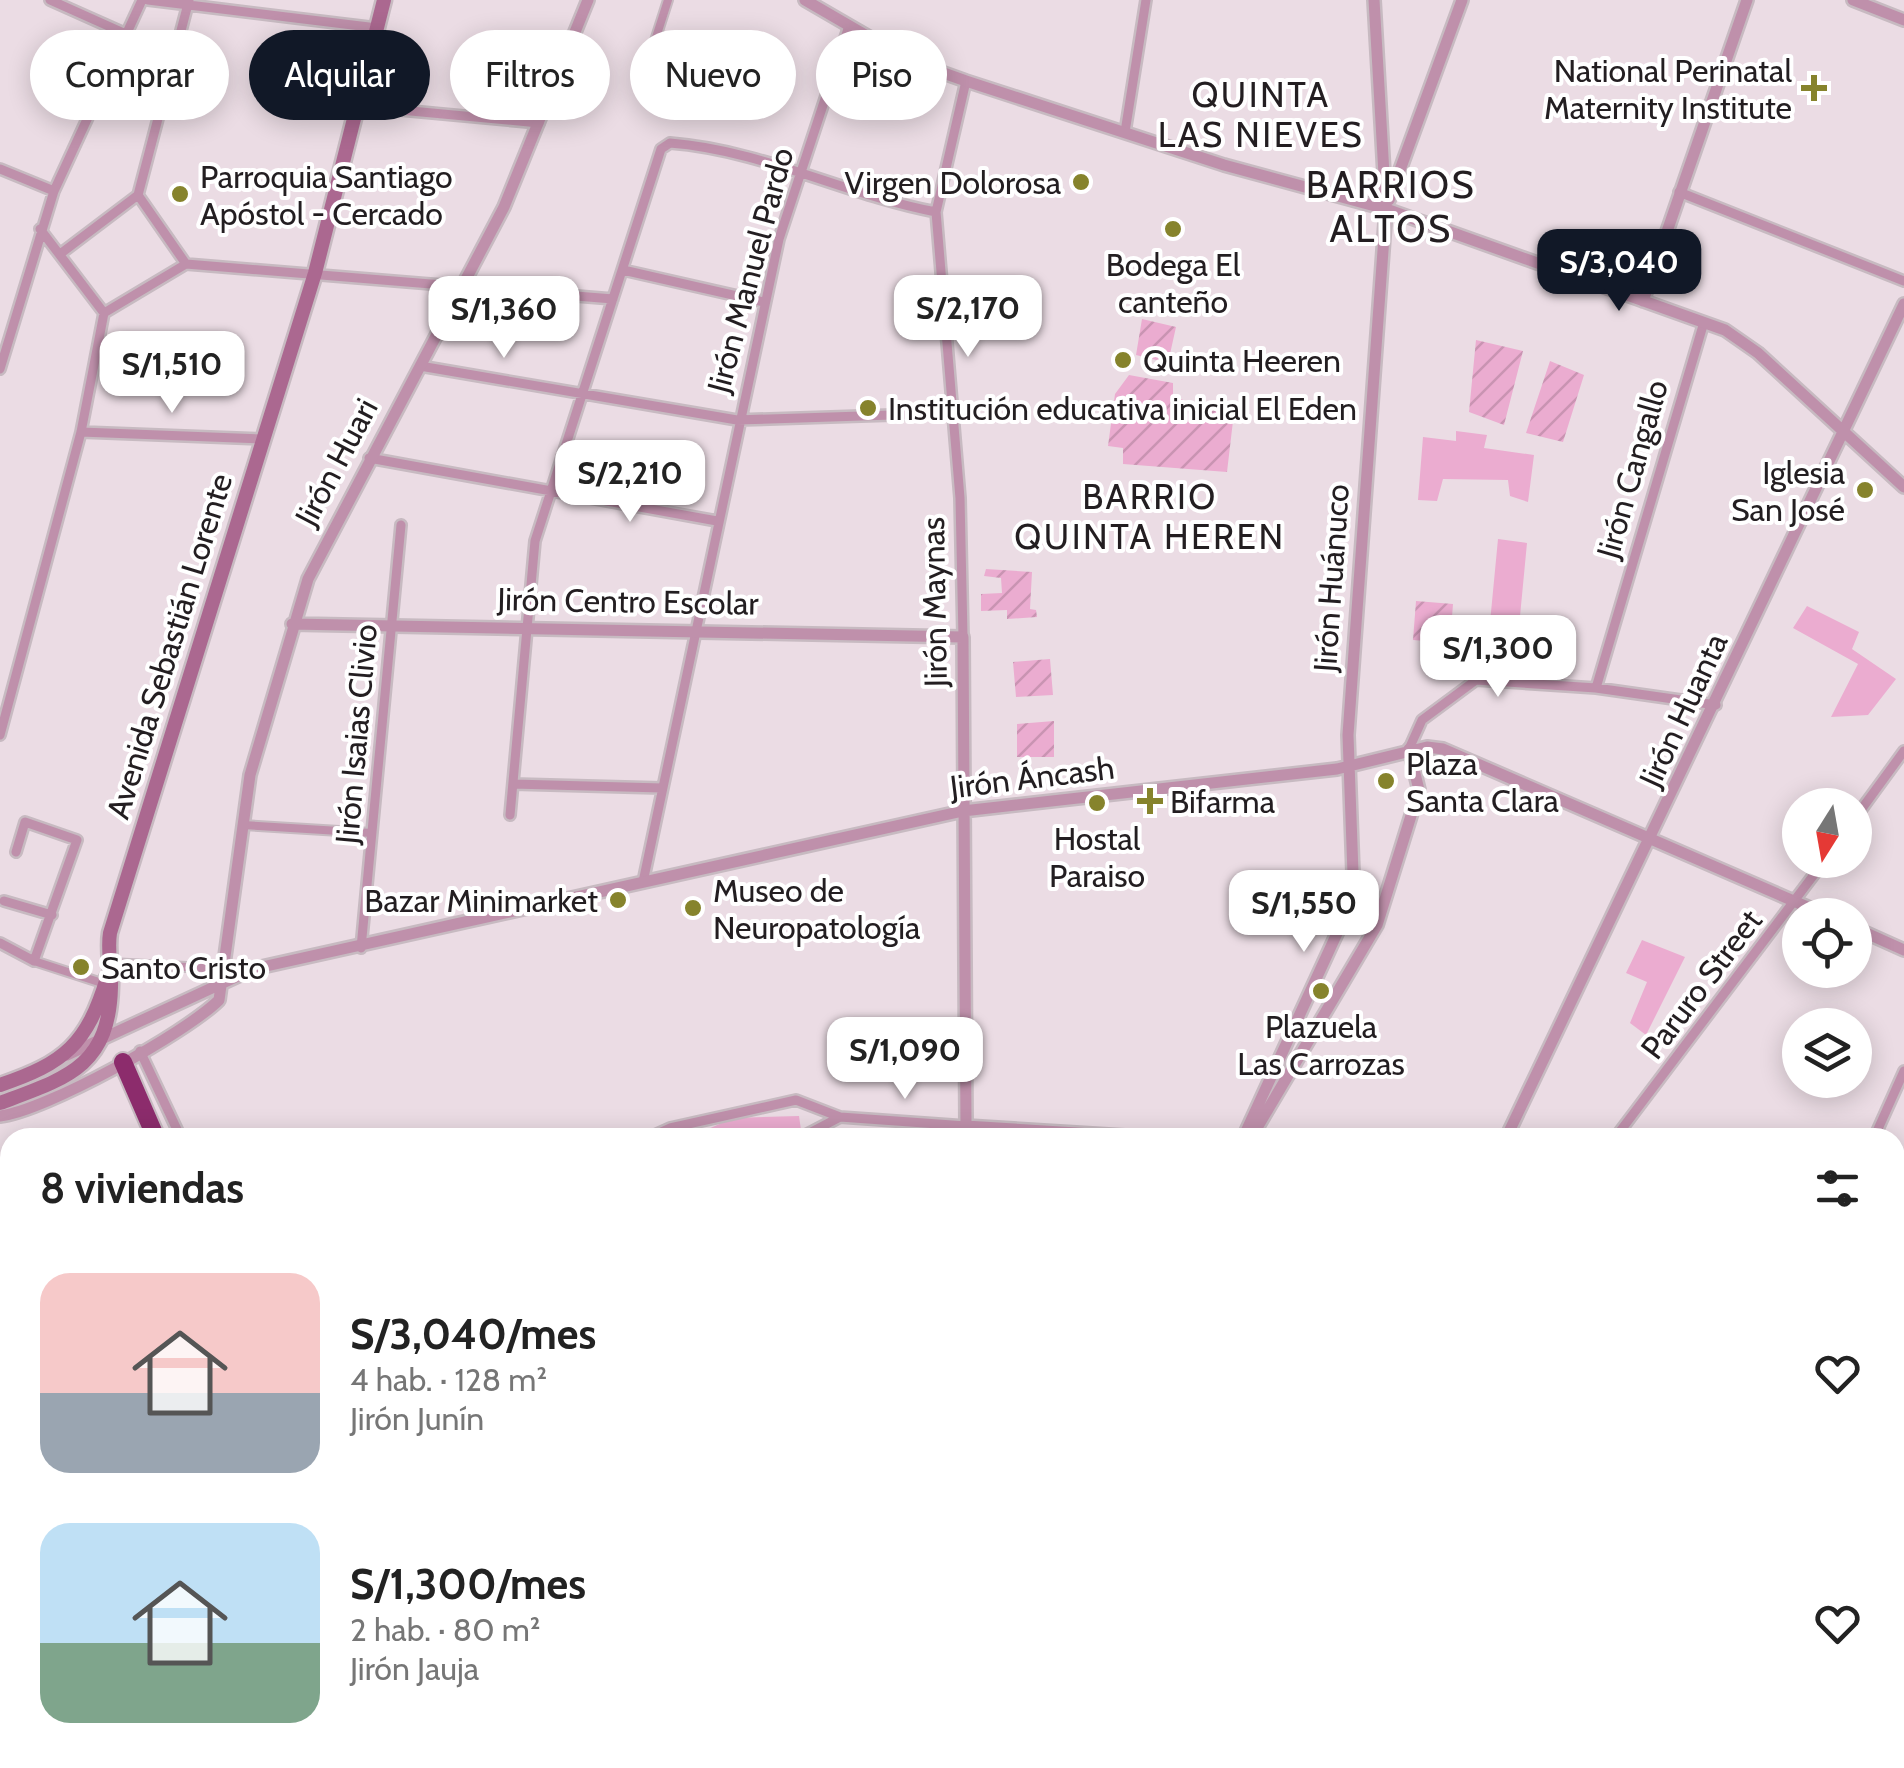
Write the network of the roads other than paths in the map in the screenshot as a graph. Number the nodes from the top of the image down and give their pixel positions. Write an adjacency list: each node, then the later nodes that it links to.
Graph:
1 (50, 0): 16 (street)
2 (145, 0): 12 (street); 17 (street)
3 (384, 0): 15 (main road, Avenida Sebastián Lorente)
4 (588, 0): 23 (street, Jirón Huari)
5 (668, 0): 18 (street)
6 (804, 0): 14 (street)
7 (1146, 0): 24 (street)
8 (1374, 0): 30 (street, Jirón Huánuco)
9 (1462, 0): 30 (street)
10 (1747, 0): 28 (street)
11 (1853, 0): 13 (street)
12 (188, 3): 15 (street); 29 (street)
13 (1904, 20)
14 (850, 26): 19 (street); 26 (street, Jirón Manuel Pardo)
15 (377, 28)
16 (117, 30)
17 (128, 30)
18 (658, 30)
19 (966, 81): 24 (street); 31 (street, Jirón Maynas)
20 (430, 113): 23 (street)
21 (87, 120): 27 (street)
22 (353, 120): 36 (main road, Avenida Sebastián Lorente)
23 (539, 123): 38 (street, Jirón Huari)
24 (1125, 132): 30 (street)
25 (0, 169): 27 (street)
26 (798, 172): 31 (street); 35 (street); 41 (street, Jirón Manuel Pardo)
27 (54, 191): 32 (street)
28 (1678, 192): 37 (street); 40 (street)
29 (138, 195): 33 (street); 34 (street)
30 (1386, 209): 40 (street); 68 (street, Jirón Huánuco)
31 (936, 212): 48 (street, Jirón Maynas)
32 (40, 229): 33 (street); 46 (street)
33 (60, 254): 43 (street)
34 (186, 264): 36 (street); 43 (street)
35 (623, 270): 39 (street); 41 (street)
36 (315, 273): 38 (street); 52 (main road, Avenida Sebastián Lorente)
37 (1904, 281)
38 (466, 285): 39 (street); 45 (street, Jirón Huari)
39 (613, 299): 47 (street)
40 (1643, 301): 44 (street)
41 (764, 302): 49 (street, Jirón Manuel Pardo)
42 (1904, 304): 51 (street, Jirón Huanta)
43 (104, 313): 50 (street)
44 (1704, 322): 51 (street); 63 (street, Jirón Cangallo)
45 (420, 366): 47 (street); 53 (street, Jirón Huari)
46 (0, 367)
47 (581, 395): 49 (street); 55 (street)
48 (953, 413): 49 (street); 62 (street, Jirón Maynas)
49 (737, 420): 56 (street, Jirón Manuel Pardo)
50 (81, 432): 52 (street); 65 (street)
51 (1846, 432): 54 (street); 64 (street, Jirón Huanta)
52 (262, 439): 88 (main road, Avenida Sebastián Lorente)
53 (369, 458): 55 (street); 59 (street, Jirón Huari)
54 (1904, 487)
55 (550, 491): 56 (street); 60 (street)
56 (717, 522): 61 (street, Jirón Manuel Pardo)
57 (401, 525): 58 (street, Jirón Isaias Clivio)
58 (392, 622): 59 (street, Jirón Centro Escolar); 60 (street, Jirón Centro Escolar); 75 (street, Jirón Isaias Clivio)
59 (292, 624): 74 (street, Jirón Huari)
60 (526, 627): 61 (street, Jirón Centro Escolar); 69 (street)
61 (695, 629): 62 (street, Jirón Centro Escolar); 70 (street, Jirón Manuel Pardo)
62 (963, 637): 72 (street, Jirón Maynas)
63 (1596, 688): 64 (street); 66 (street)
64 (1716, 704): 76 (street, Jirón Huanta)
65 (0, 735)
66 (1409, 750): 68 (street, Jirón Áncash); 76 (street, Jirón Áncash); 107 (street)
67 (1904, 751): 71 (street)
68 (1348, 767): 72 (street, Jirón Áncash); 106 (street, Jirón Huánuco)
69 (513, 784): 70 (street); 73 (street)
70 (662, 788): 78 (street, Jirón Manuel Pardo)
71 (1872, 795)
72 (963, 811): 78 (street, Jirón Áncash); 100 (street, Jirón Maynas)
73 (510, 816)
74 (243, 824): 75 (street); 89 (street, Jirón Huari)
75 (372, 833): 85 (street, Jirón Isaias Clivio)
76 (1653, 838): 79 (street, Jirón Áncash); 108 (street, Jirón Huanta)
77 (16, 852): 81 (street)
78 (643, 882): 85 (street, Jirón Áncash)
79 (1787, 898)
80 (4, 902): 81 (street)
81 (52, 915): 87 (street)
82 (1782, 920): 109 (street, Paruro Street)
83 (1872, 936): 86 (street)
84 (0, 943): 87 (street)
85 (361, 948): 89 (street, Jirón Áncash)
86 (1904, 950)
87 (34, 961): 90 (street)
88 (110, 963): 89 (street); 90 (main road, Avenida Sebastián Lorente); 91 (main road, Avenida Sebastián Lorente)
89 (225, 980): 91 (street, Jirón Áncash); 92 (street)
90 (105, 984): 93 (main road, Avenida Sebastián Lorente)
91 (105, 1037): 93 (street, Jirón Áncash); 97 (main road)
92 (140, 1051): 94 (street); 102 (street)
93 (63, 1057): 96 (main road)
94 (120, 1063): 98 (street); 101 (highway)
95 (1904, 1072): 110 (street)
96 (0, 1085)
97 (0, 1103)
98 (0, 1116)
99 (840, 1116): 100 (street); 103 (street); 104 (street)
100 (966, 1126): 105 (street)
101 (148, 1128)
102 (177, 1128)
103 (670, 1128)
104 (818, 1128)
105 (998, 1128)
106 (1248, 1128)
107 (1257, 1128)
108 (1511, 1128)
109 (1623, 1128)
110 (1879, 1128)

